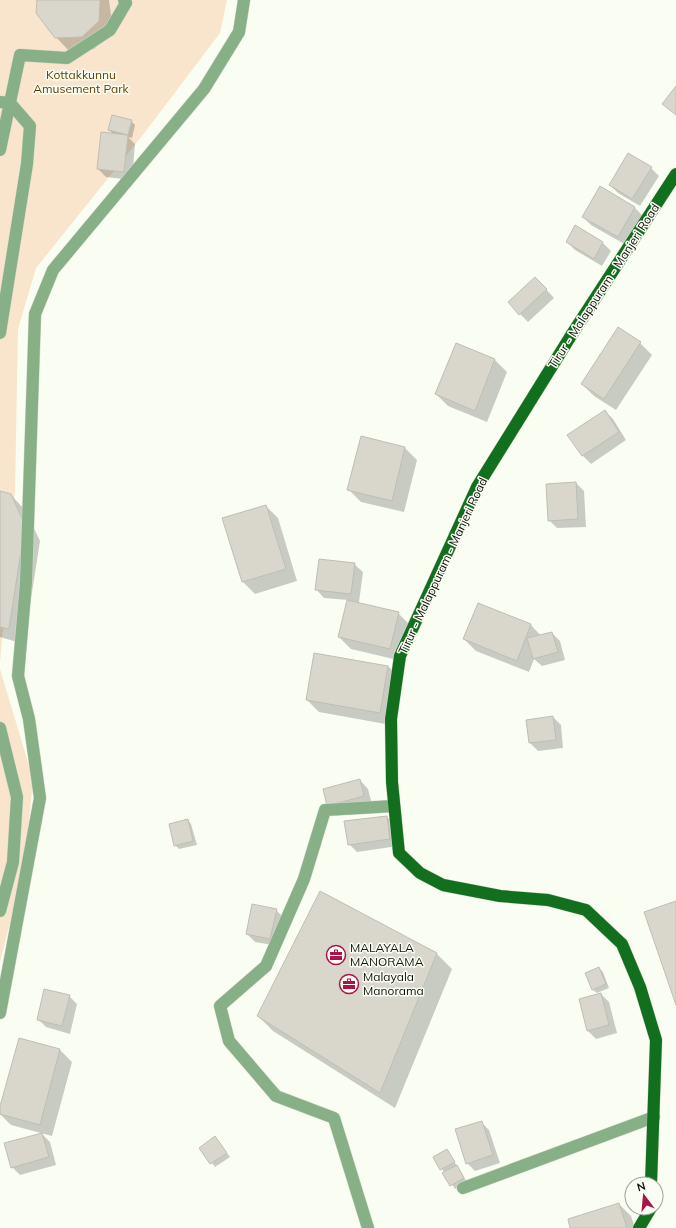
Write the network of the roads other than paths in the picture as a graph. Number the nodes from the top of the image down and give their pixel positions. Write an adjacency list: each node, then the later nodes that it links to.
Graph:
1 (124, 0): 3 (street)
2 (244, 0): 10 (street)
3 (5, 103): 4 (street); 6 (street)
4 (0, 150)
5 (676, 174): 8 (main road, Tirur - Malappuram - Manjeri Road)
6 (0, 333)
7 (0, 728): 9 (street)
8 (394, 806): 11 (main road, Tirur - Malappuram - Manjeri Road); 15 (street)
9 (0, 911)
10 (0, 1013)
11 (654, 1117): 12 (main road, Tirur - Malappuram - Manjeri Road); 13 (street)
12 (652, 1176)
13 (463, 1188)
14 (646, 1216): 16 (main road)
15 (368, 1228)
16 (639, 1228)

